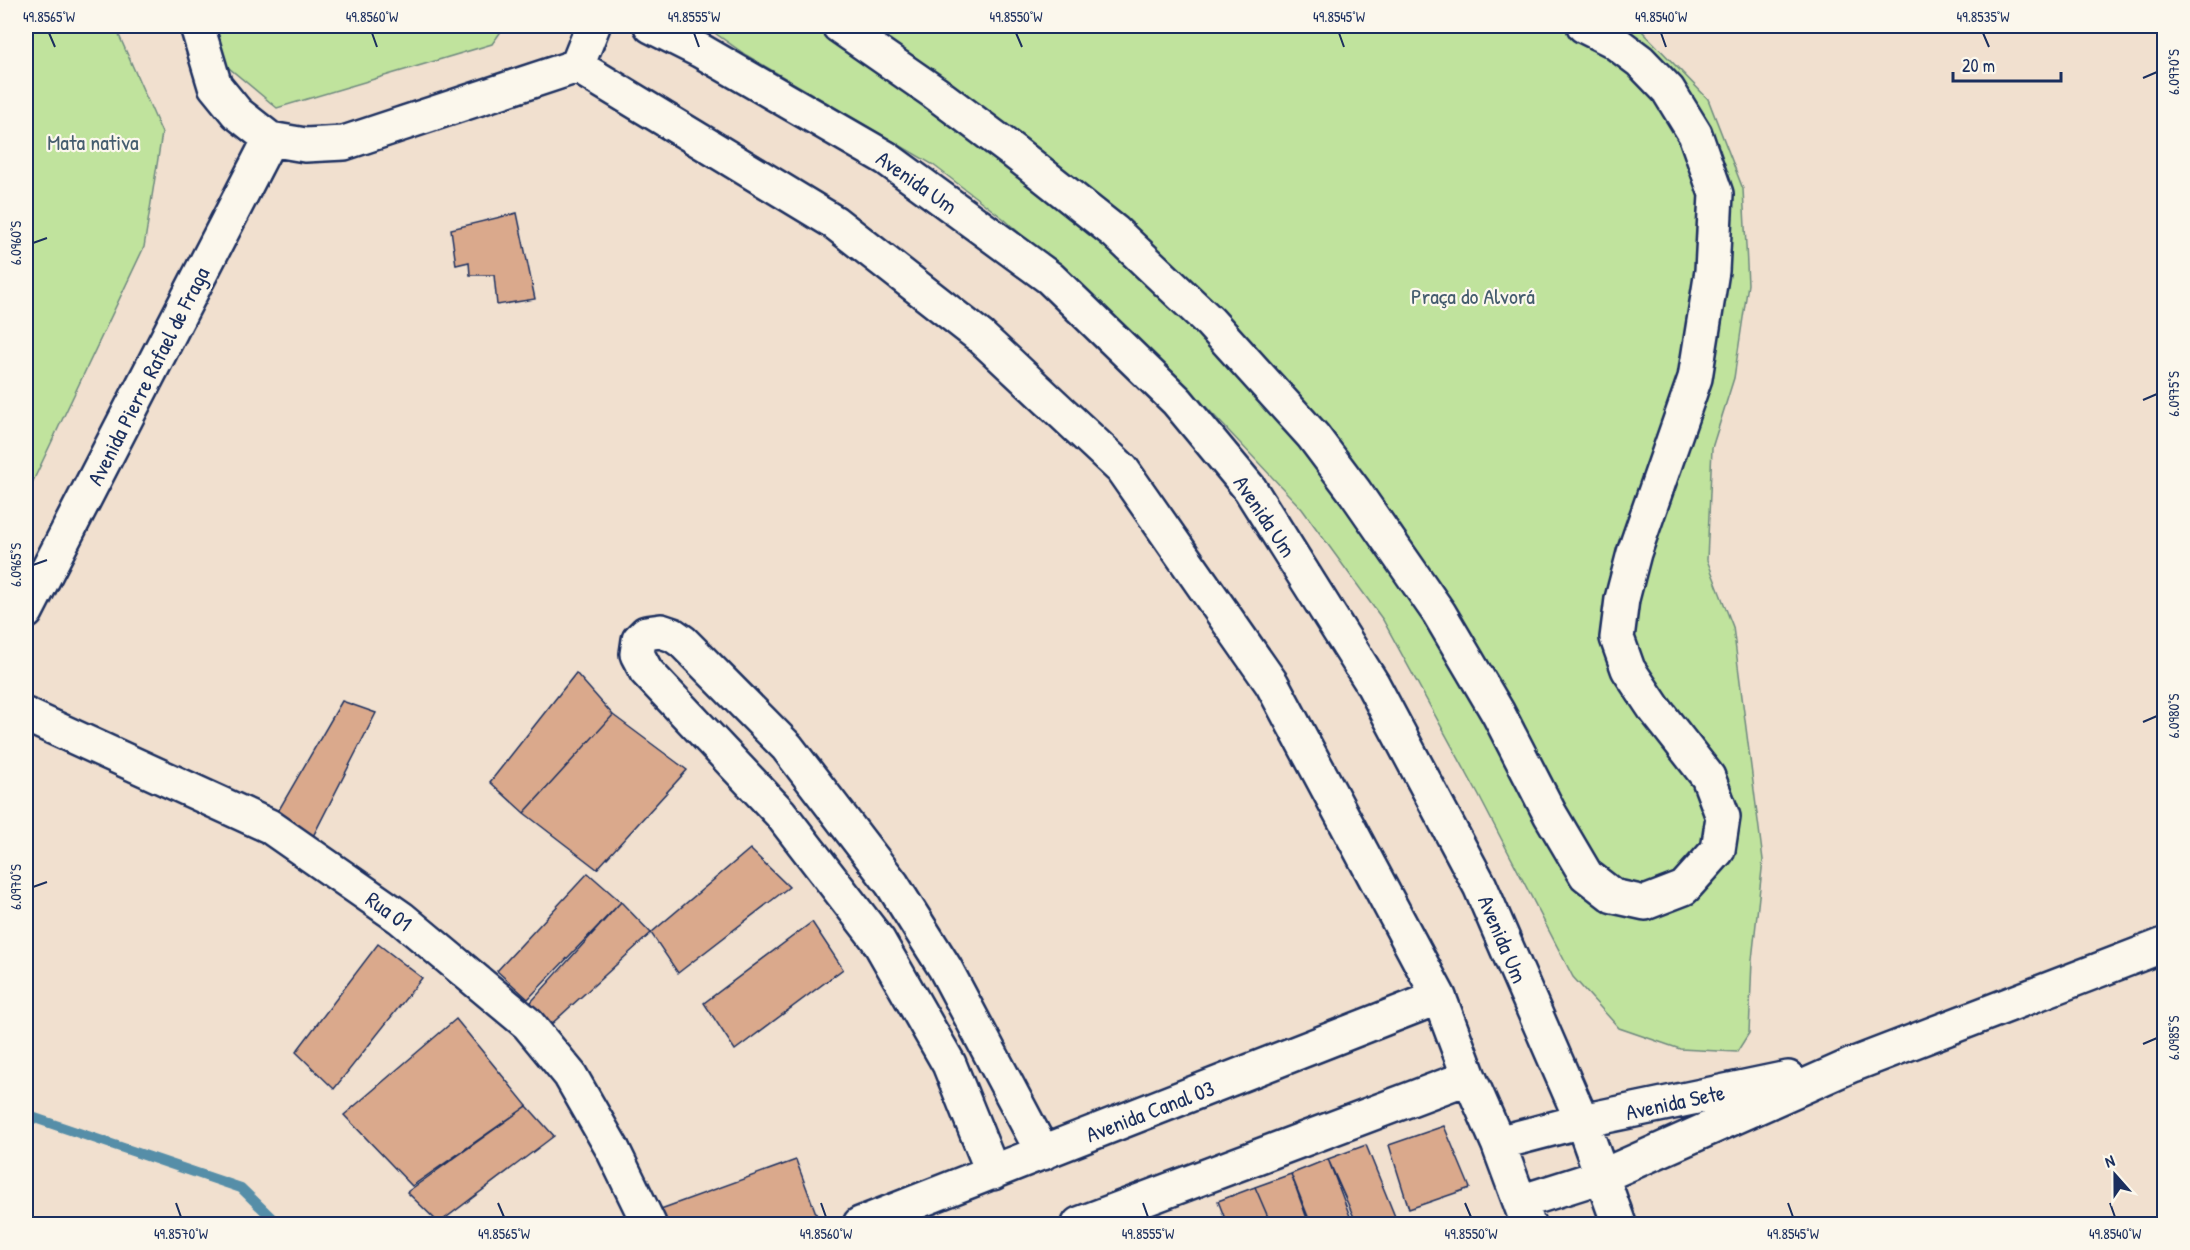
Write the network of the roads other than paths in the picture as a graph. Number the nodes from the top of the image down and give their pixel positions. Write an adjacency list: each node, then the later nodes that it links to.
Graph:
1 (197, 26): 7 (street)
2 (593, 26): 6 (street)
3 (651, 26): 14 (street, Avenida Um)
4 (839, 26): 5 (street)
5 (1584, 26)
6 (576, 66): 7 (street); 11 (street)
7 (270, 139): 8 (street, Avenida Pierre Rafael de Fraga)
8 (26, 612)
9 (26, 715): 20 (street, Rua 01)
10 (2164, 945): 12 (street, Avenida Sete)
11 (1439, 997): 13 (street); 16 (street, Avenida Canal 03)
12 (1852, 1065): 14 (street, Avenida Sete); 18 (street, Avenida Sete)
13 (1469, 1077): 15 (street); 22 (street)
14 (1582, 1121): 15 (street, Avenida Sete); 18 (street, Avenida Um)
15 (1498, 1143): 19 (street)
16 (1043, 1153): 17 (street, Avenida Canal 03); 17 (street)
17 (993, 1173): 21 (street, Avenida Canal 03)
18 (1602, 1176): 19 (street, Avenida Sete); 23 (street, Avenida Um)
19 (1524, 1213)
20 (649, 1224)
21 (860, 1224)
22 (1079, 1224)
23 (1619, 1224)

